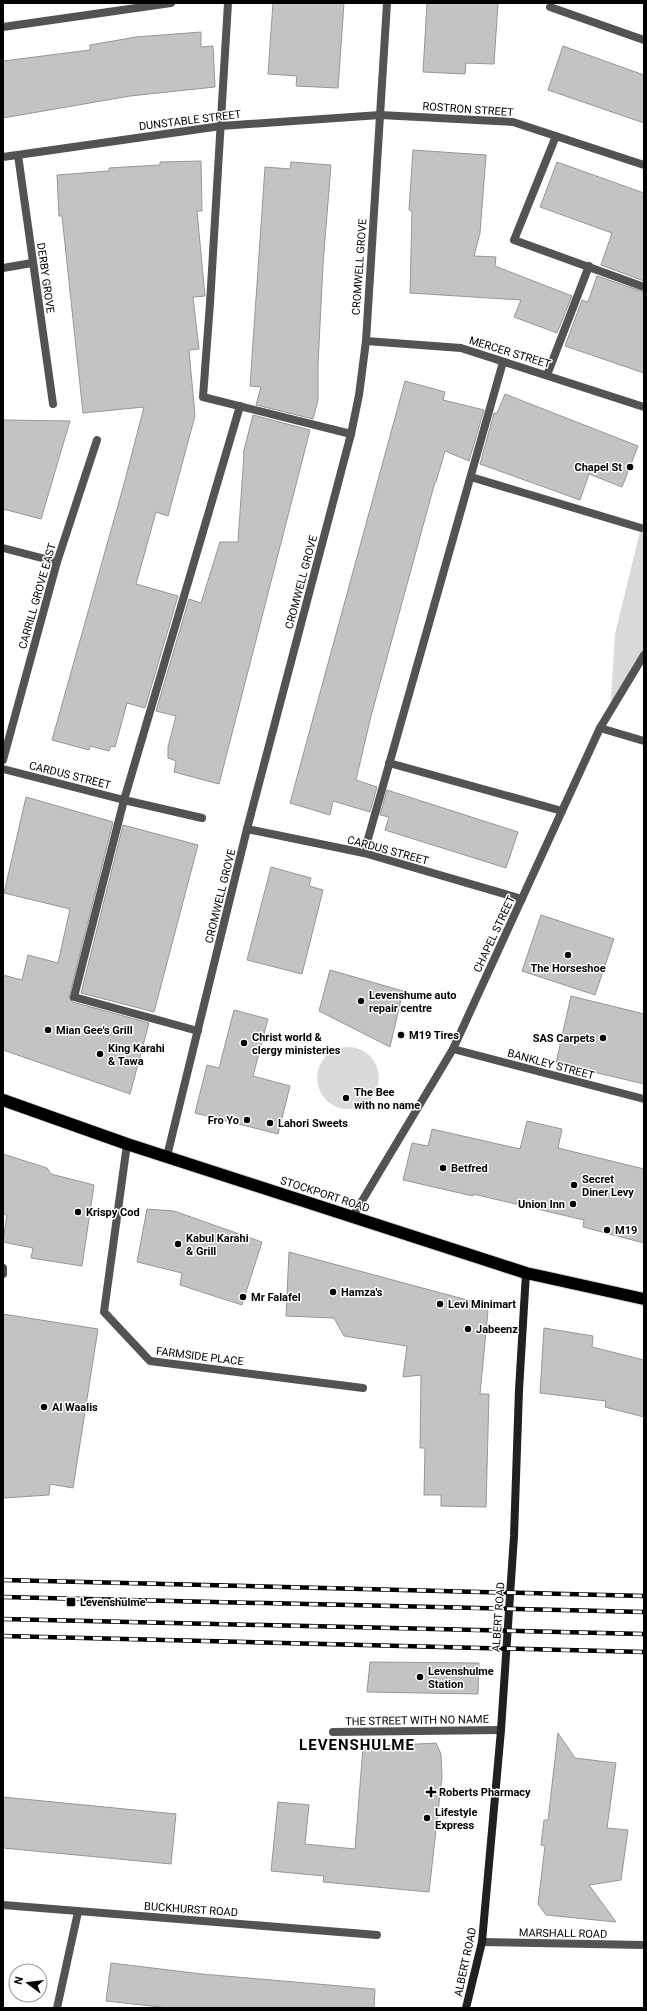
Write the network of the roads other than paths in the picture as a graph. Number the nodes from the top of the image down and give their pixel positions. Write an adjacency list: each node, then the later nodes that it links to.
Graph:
1 (171, 3): 5 (street)
2 (228, 3): 8 (street)
3 (386, 3): 7 (street, CROMWELL GROVE)
4 (550, 7): 6 (street)
5 (3, 27)
6 (644, 40)
7 (380, 115): 8 (street, DUNSTABLE STREET); 9 (street, ROSTRON STREET); 17 (street, CROMWELL GROVE)
8 (221, 126): 10 (street, DUNSTABLE STREET); 21 (street)
9 (556, 136): 12 (street, ROSTRON STREET); 14 (street)
10 (18, 155): 11 (street, DUNSTABLE STREET); 13 (street, DERBY GROVE)
11 (3, 157)
12 (644, 166)
13 (32, 263): 15 (street); 20 (street, DERBY GROVE)
14 (589, 266): 16 (street); 19 (street)
15 (3, 268)
16 (644, 287)
17 (366, 341): 18 (street, MERCER STREET); 23 (street, CROMWELL GROVE)
18 (504, 362): 19 (street, MERCER STREET); 25 (street)
19 (547, 375): 22 (street, MERCER STREET)
20 (53, 404)
21 (240, 406): 23 (street); 35 (street)
22 (644, 407)
23 (351, 434): 38 (street, CROMWELL GROVE)
24 (97, 440): 28 (street, CARRILL GROVE EAST)
25 (471, 477): 26 (street); 33 (street)
26 (642, 528)
27 (3, 548): 28 (street)
28 (58, 562): 32 (street, CARRILL GROVE EAST)
29 (644, 655): 30 (street, CHAPEL STREET)
30 (600, 728): 31 (street); 36 (street, CHAPEL STREET)
31 (644, 741)
32 (3, 760)
33 (389, 763): 36 (street); 39 (street)
34 (3, 769): 35 (street, CARDUS STREET)
35 (124, 800): 37 (street, CARDUS STREET); 41 (street)
36 (562, 811): 40 (street, CHAPEL STREET)
37 (202, 818)
38 (247, 829): 39 (street, CARDUS STREET); 41 (street, CROMWELL GROVE)
39 (364, 853): 40 (street, CARDUS STREET)
40 (522, 899): 42 (street, CHAPEL STREET)
41 (198, 1032): 46 (street, CROMWELL GROVE)
42 (453, 1049): 43 (street, BANKLEY STREET); 47 (street, CHAPEL STREET)
43 (644, 1099)
44 (3, 1100): 45 (highway, STOCKPORT ROAD)
45 (128, 1144): 46 (highway, STOCKPORT ROAD); 52 (street, FARMSIDE PLACE)
46 (167, 1156): 47 (highway, STOCKPORT ROAD)
47 (354, 1216): 49 (highway, STOCKPORT ROAD)
48 (3, 1268): 50 (street)
49 (526, 1273): 51 (highway, STOCKPORT ROAD); 53 (main road, ALBERT ROAD)
50 (3, 1274)
51 (644, 1299)
52 (363, 1388)
53 (501, 1730): 54 (street, THE STREET WITH NO NAME); 58 (main road, ALBERT ROAD)
54 (333, 1732)
55 (3, 1905): 56 (street, BUCKHURST ROAD)
56 (78, 1912): 57 (street, BUCKHURST ROAD); 60 (street)
57 (377, 1935)
58 (482, 1942): 59 (street, MARSHALL ROAD); 61 (main road, ALBERT ROAD)
59 (644, 1945)
60 (56, 2008)
61 (466, 2008)

